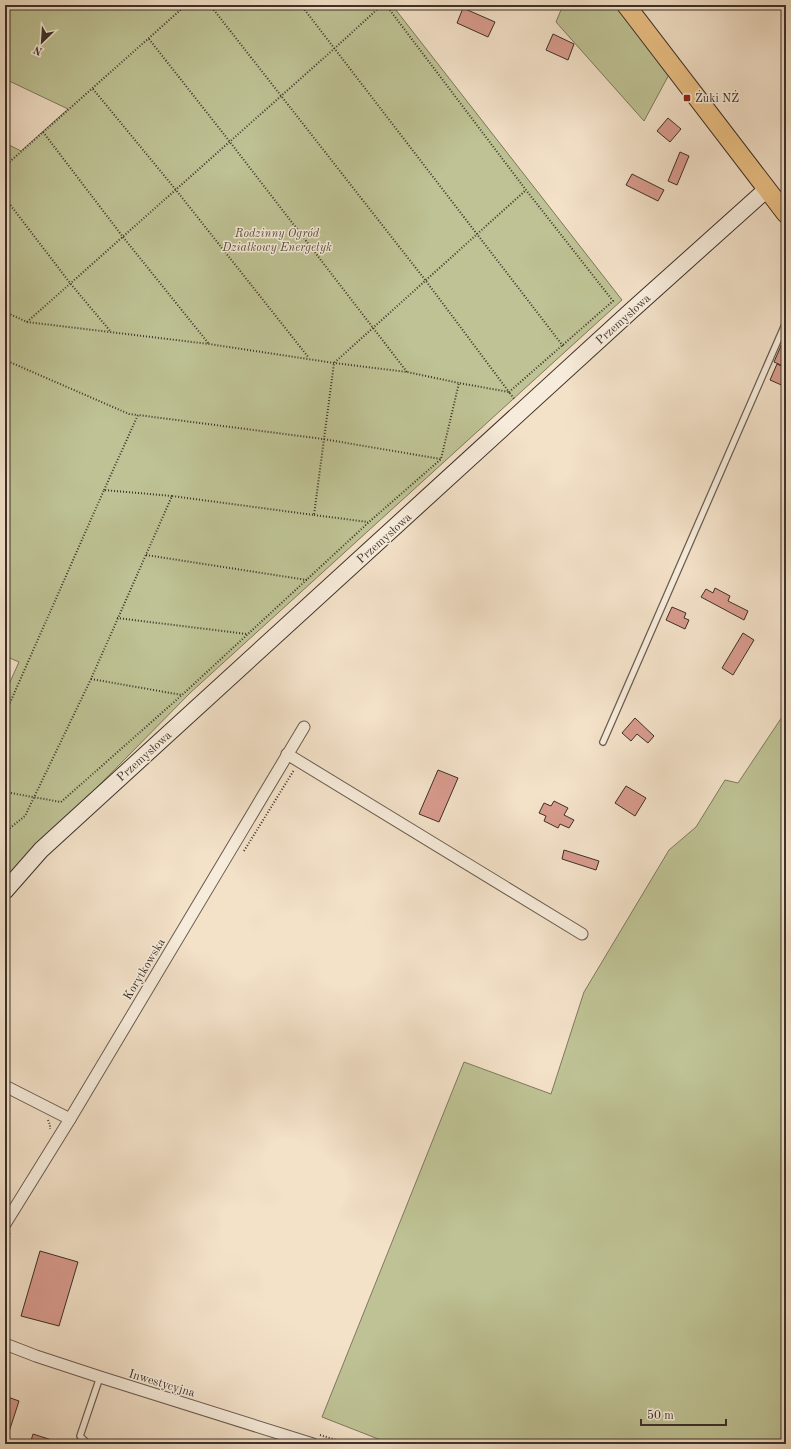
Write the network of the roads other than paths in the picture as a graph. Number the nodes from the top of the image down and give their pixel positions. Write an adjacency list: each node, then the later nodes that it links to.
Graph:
1 (626, 5): 2 (main road)
2 (767, 190): 3 (main road); 8 (main road, Przemysłowa)
3 (786, 214)
4 (786, 322): 6 (lane)
5 (304, 727): 7 (street, Korytkowska)
6 (603, 742)
7 (287, 754): 9 (street); 11 (street, Korytkowska)
8 (5, 891)
9 (582, 934)
10 (5, 1086): 11 (street)
11 (70, 1119): 12 (street, Korytkowska)
12 (5, 1224)
13 (5, 1344): 14 (street, Inwestycyjna)
14 (100, 1377): 15 (lane); 16 (street, Inwestycyjna)
15 (88, 1444)
16 (313, 1444)

